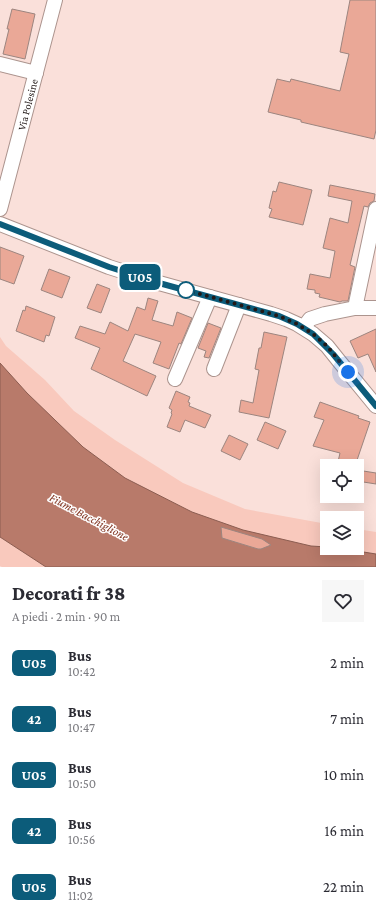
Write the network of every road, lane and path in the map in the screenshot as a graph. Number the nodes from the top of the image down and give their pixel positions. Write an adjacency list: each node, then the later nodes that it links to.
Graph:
1 (55, 0): 3 (street, Via Polesine)
2 (0, 64): 3 (street)
3 (36, 73): 4 (street, Via Polesine)
4 (0, 209)
5 (376, 209): 9 (street)
6 (0, 224): 7 (street)
7 (210, 297): 8 (street); 13 (street)
8 (239, 305): 11 (street); 12 (street)
9 (355, 308): 10 (street); 11 (street)
10 (376, 308)
11 (304, 327): 14 (street)
12 (214, 368)
13 (175, 380)
14 (376, 406)

